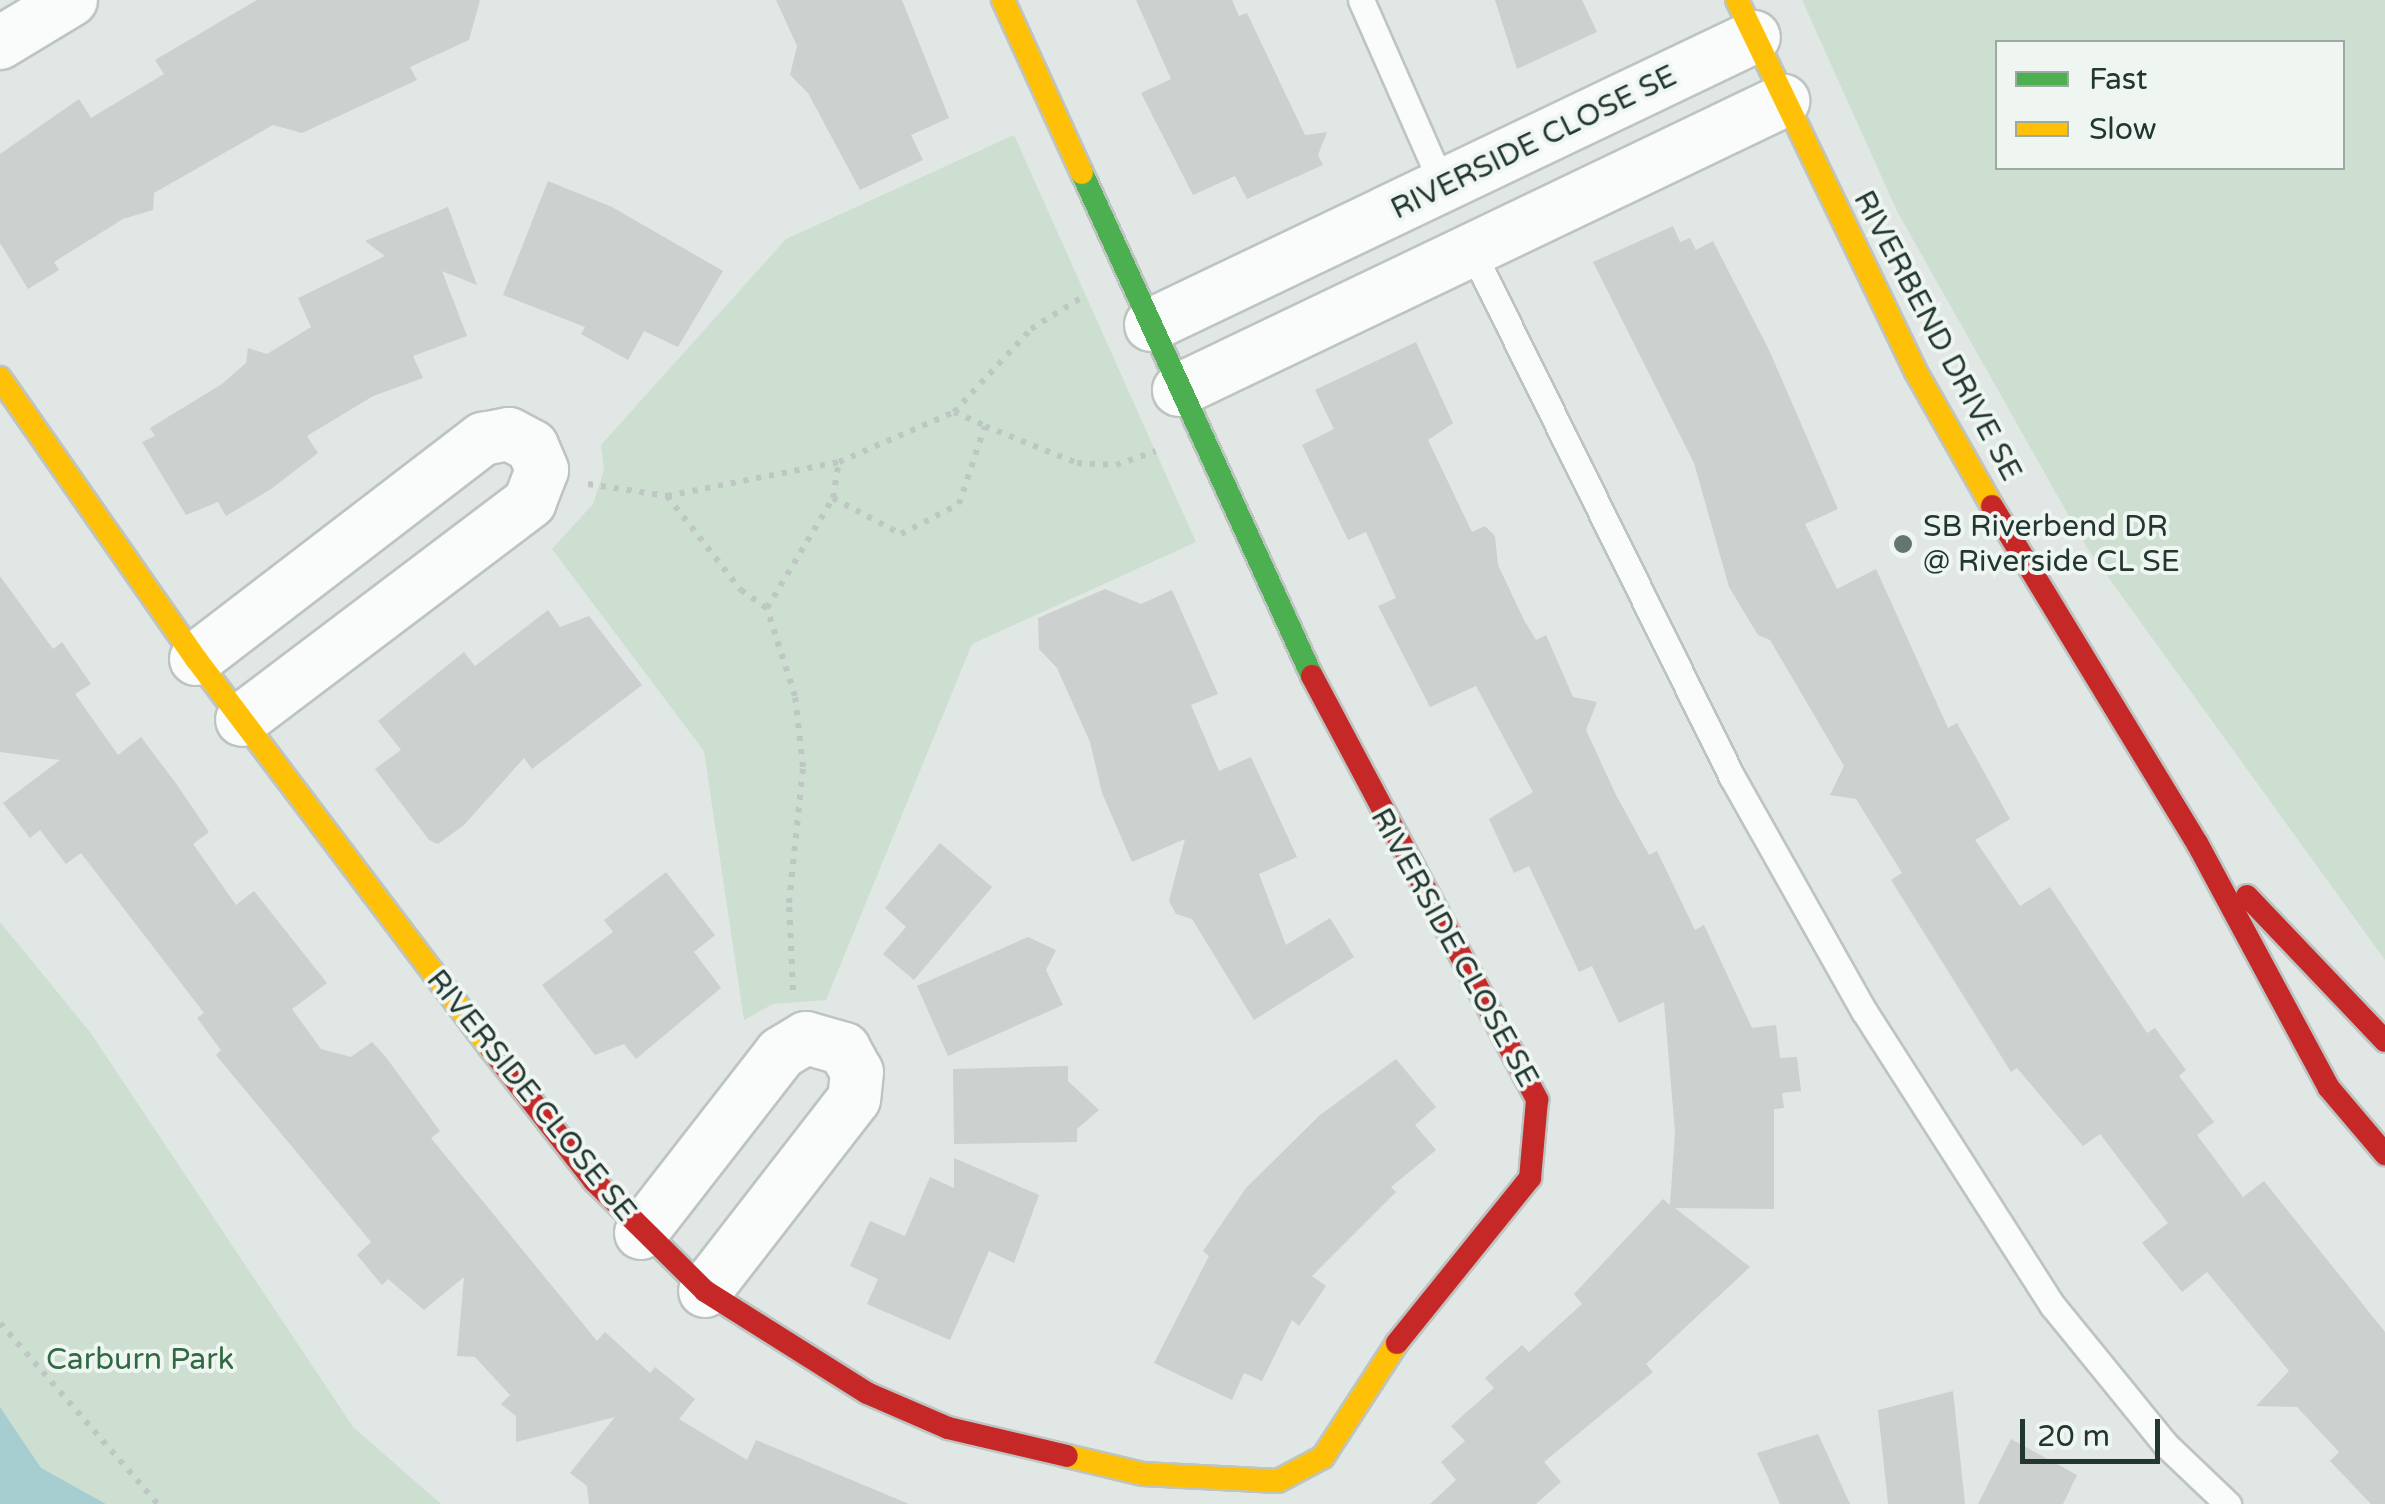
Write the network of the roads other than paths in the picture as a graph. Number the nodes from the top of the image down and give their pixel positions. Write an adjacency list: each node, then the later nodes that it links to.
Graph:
1 (71, 0): 5 (street)
2 (1003, 0): 9 (street, RIVERSIDE CLOSE SE)
3 (1361, 0): 7 (lane)
4 (1745, 19): 6 (street, RIVERBEND DRIVE SE); 7 (street, RIVERSIDE CLOSE SE)
5 (0, 43)
6 (1783, 102): 8 (street); 14 (street, RIVERBEND DRIVE SE)
7 (1442, 186): 9 (street, RIVERSIDE CLOSE SE)
8 (1471, 249): 11 (street); 19 (lane)
9 (1151, 325): 11 (street, RIVERSIDE CLOSE SE)
10 (0, 378): 12 (street, RIVERSIDE CLOSE SE)
11 (1189, 412): 18 (street, RIVERSIDE CLOSE SE)
12 (196, 659): 13 (street, RIVERSIDE CLOSE SE); 13 (street)
13 (242, 720): 17 (street, RIVERSIDE CLOSE SE)
14 (2197, 843): 15 (street, RIVERBEND DRIVE SE); 16 (street, RIVERBEND DRIVE SE)
15 (2385, 1041)
16 (2385, 1154)
17 (641, 1233): 18 (street, RIVERSIDE CLOSE SE); 18 (street)
18 (705, 1291)
19 (2228, 1504)

